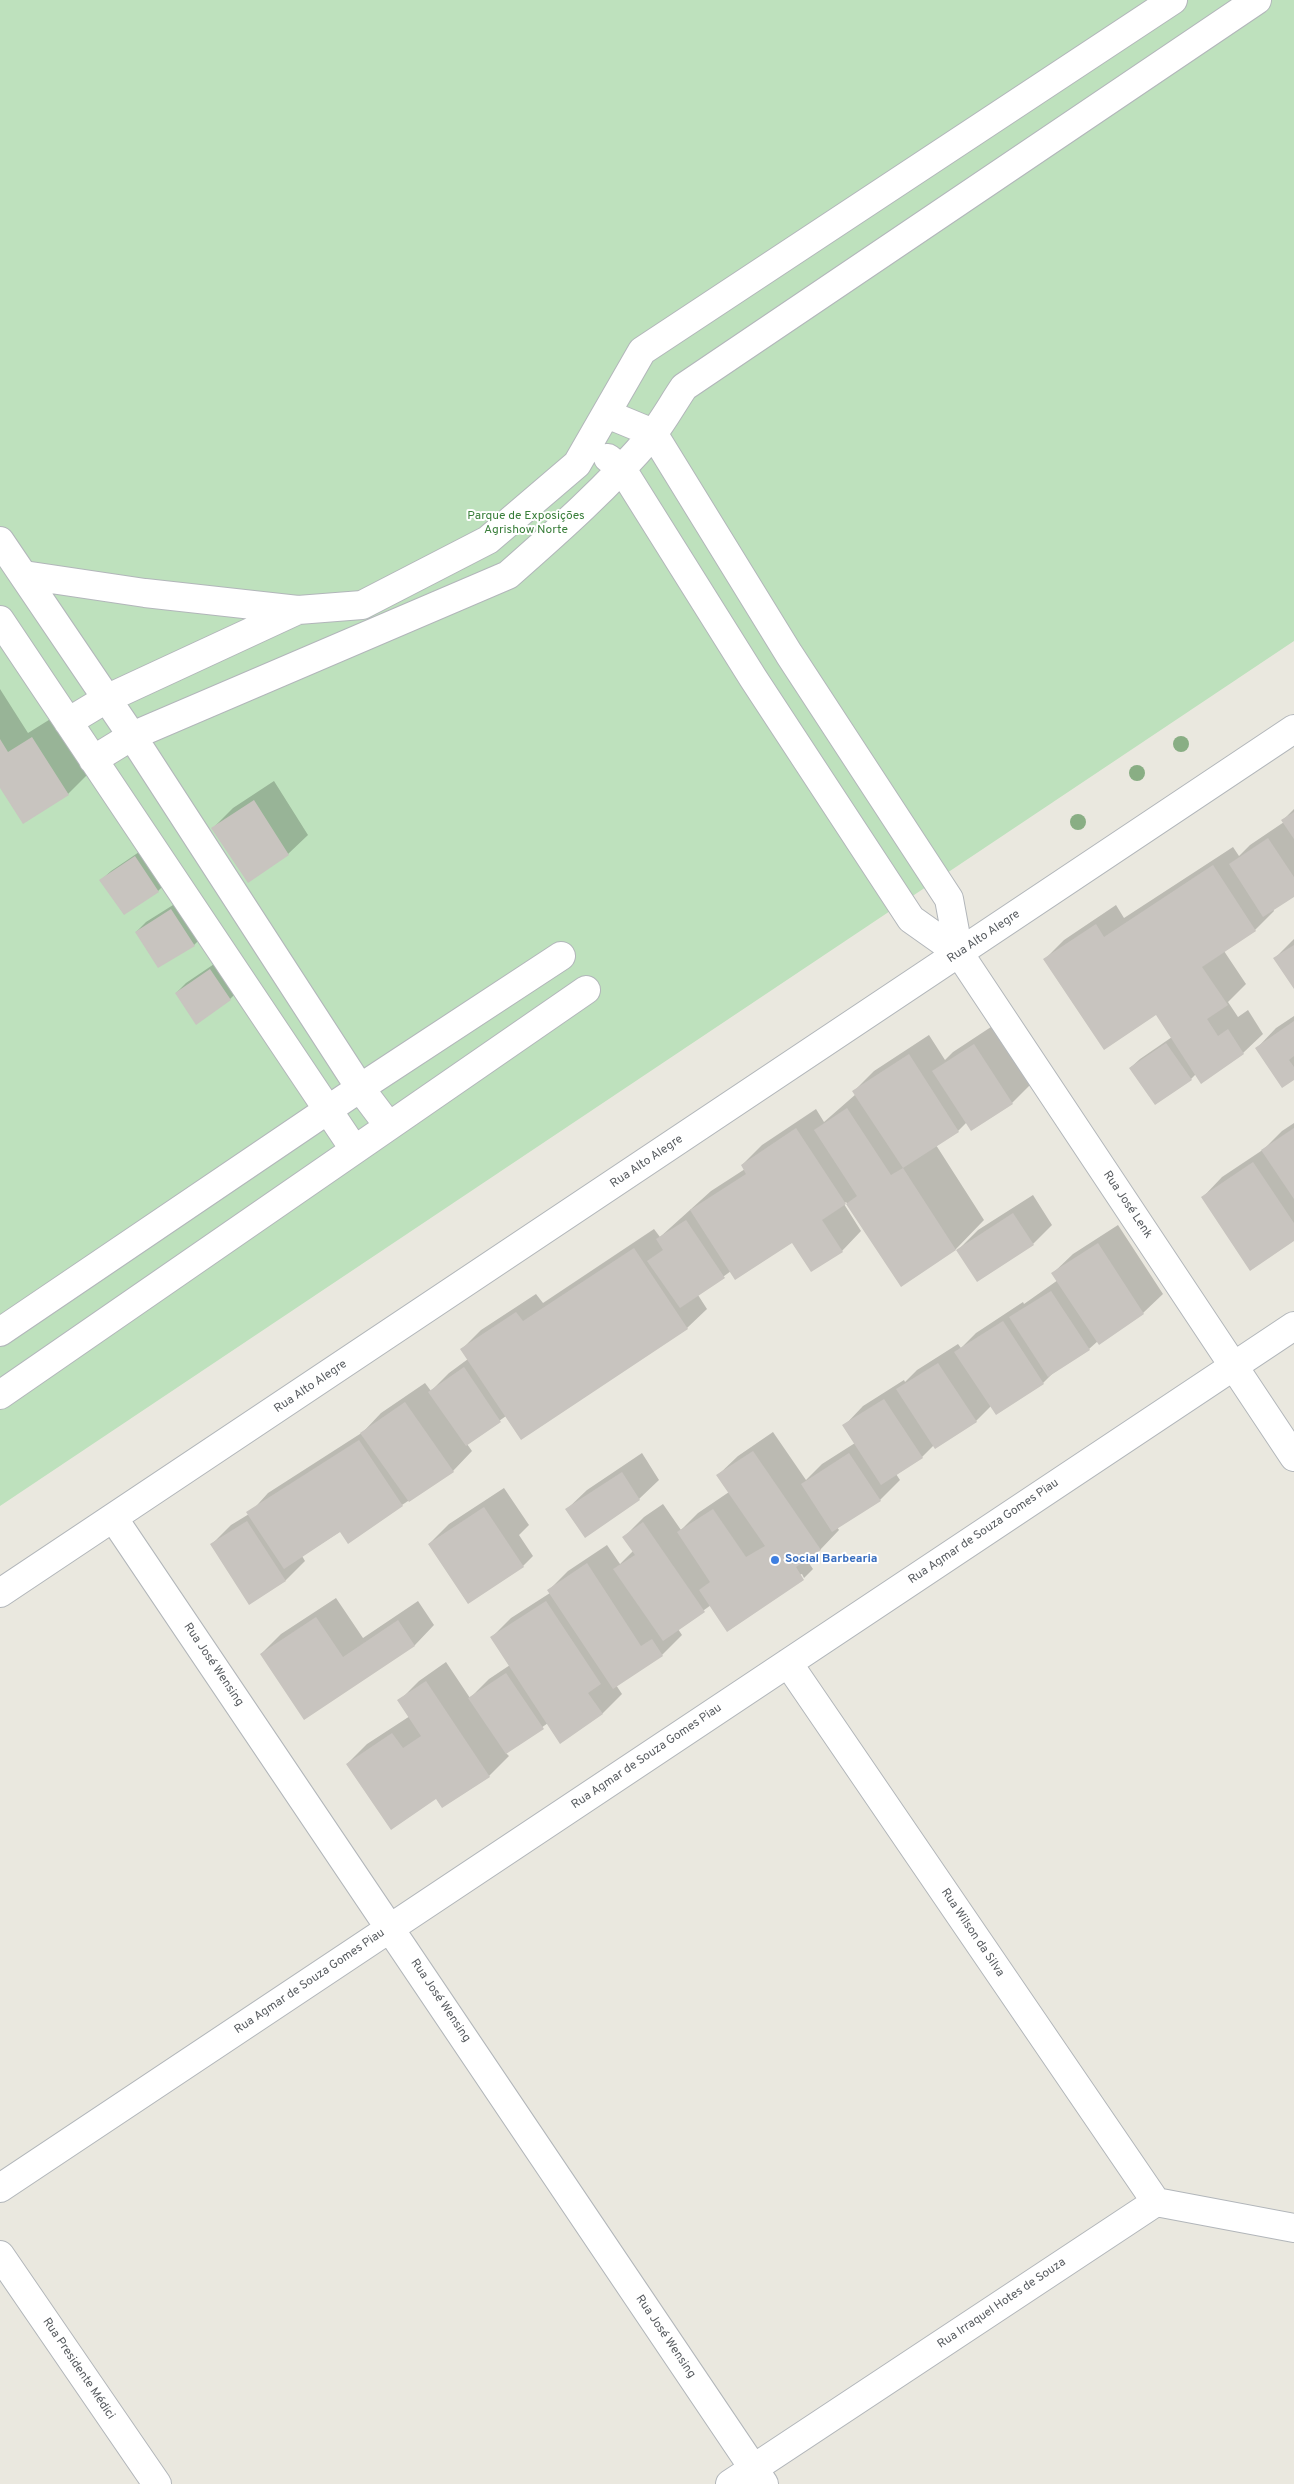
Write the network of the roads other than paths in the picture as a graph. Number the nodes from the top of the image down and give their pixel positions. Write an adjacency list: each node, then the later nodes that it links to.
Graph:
1 (1173, 0): 3 (street)
2 (1257, 0): 4 (street)
3 (607, 414): 4 (street); 5 (street)
4 (653, 433): 6 (street); 11 (street)
5 (590, 444): 6 (street); 9 (street)
6 (622, 469): 12 (street); 16 (street)
7 (0, 541): 8 (street)
8 (24, 574): 9 (street); 13 (street)
9 (298, 610): 13 (street)
10 (0, 620): 14 (street)
11 (789, 654): 12 (street); 18 (street)
12 (752, 678): 18 (street)
13 (106, 700): 14 (street); 16 (street)
14 (68, 722): 17 (street)
15 (1294, 729): 18 (street, Rua Alto Alegre)
16 (132, 736): 17 (street); 21 (street)
17 (93, 760): 22 (street)
18 (959, 953): 27 (street, Rua José Lenk); 30 (street, Rua Alto Alegre)
19 (561, 956): 21 (street)
20 (586, 990): 23 (street)
21 (360, 1088): 22 (street); 23 (street)
22 (328, 1112): 24 (street); 26 (street)
23 (388, 1126): 24 (street)
24 (354, 1149): 28 (street)
25 (1294, 1326): 27 (street, Rua Agmar de Souza Gomes Piau)
26 (0, 1332)
27 (1234, 1366): 29 (street, Rua José Lenk); 32 (street, Rua Agmar de Souza Gomes Piau)
28 (0, 1396)
29 (1294, 1457)
30 (114, 1519): 31 (street, Rua Alto Alegre); 33 (street, Rua José Wensing)
31 (0, 1593)
32 (788, 1663): 33 (street, Rua Agmar de Souza Gomes Piau); 35 (street, Rua Wilson da Silva)
33 (391, 1928): 34 (street, Rua Agmar de Souza Gomes Piau); 38 (street, Rua José Wensing)
34 (0, 2188)
35 (1156, 2202): 36 (street); 38 (street, Rua Irraquel Hotes de Souza)
36 (1294, 2228)
37 (0, 2255): 39 (street, Rua Presidente Médici)
38 (759, 2476): 40 (street, Rua Irraquel Hotes de Souza)
39 (157, 2484)
40 (730, 2484)

